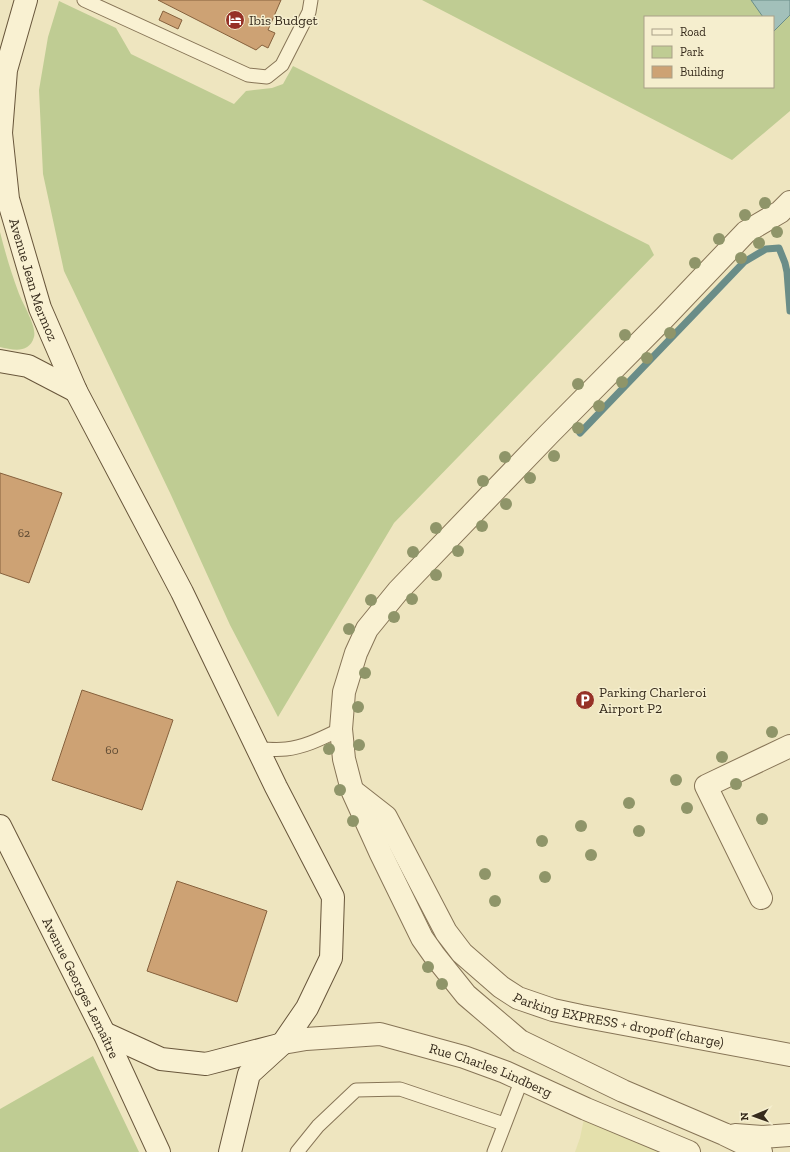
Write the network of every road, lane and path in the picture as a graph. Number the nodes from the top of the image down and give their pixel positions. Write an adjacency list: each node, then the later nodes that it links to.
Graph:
1 (26, 0): 6 (street, Avenue Jean Mermoz)
2 (84, 0): 3 (lane)
3 (311, 0)
4 (790, 202): 7 (street)
5 (0, 361): 6 (street)
6 (76, 391): 9 (street, Avenue Jean Mermoz)
7 (342, 728): 9 (lane); 10 (street)
8 (790, 746): 12 (street)
9 (258, 749): 16 (street, Avenue Jean Mermoz)
10 (352, 790): 13 (street, Parking EXPRESS + dropoff (charge)); 14 (street)
11 (0, 826): 15 (street, Avenue Georges Lemaître)
12 (761, 898)
13 (446, 932): 14 (street); 17 (street, Parking EXPRESS + dropoff (charge))
14 (434, 956): 20 (street)
15 (104, 1033): 16 (street, Rue Charles Lindberg); 22 (street, Avenue Georges Lemaître)
16 (283, 1043): 18 (street, Rue Charles Lindberg); 23 (street)
17 (790, 1054)
18 (522, 1079): 19 (lane); 26 (street, Rue Charles Lindberg)
19 (504, 1124): 24 (lane); 25 (lane)
20 (724, 1134): 21 (street); 27 (street)
21 (790, 1135)
22 (158, 1152)
23 (230, 1152)
24 (297, 1152)
25 (494, 1152)
26 (689, 1152)
27 (761, 1152)

